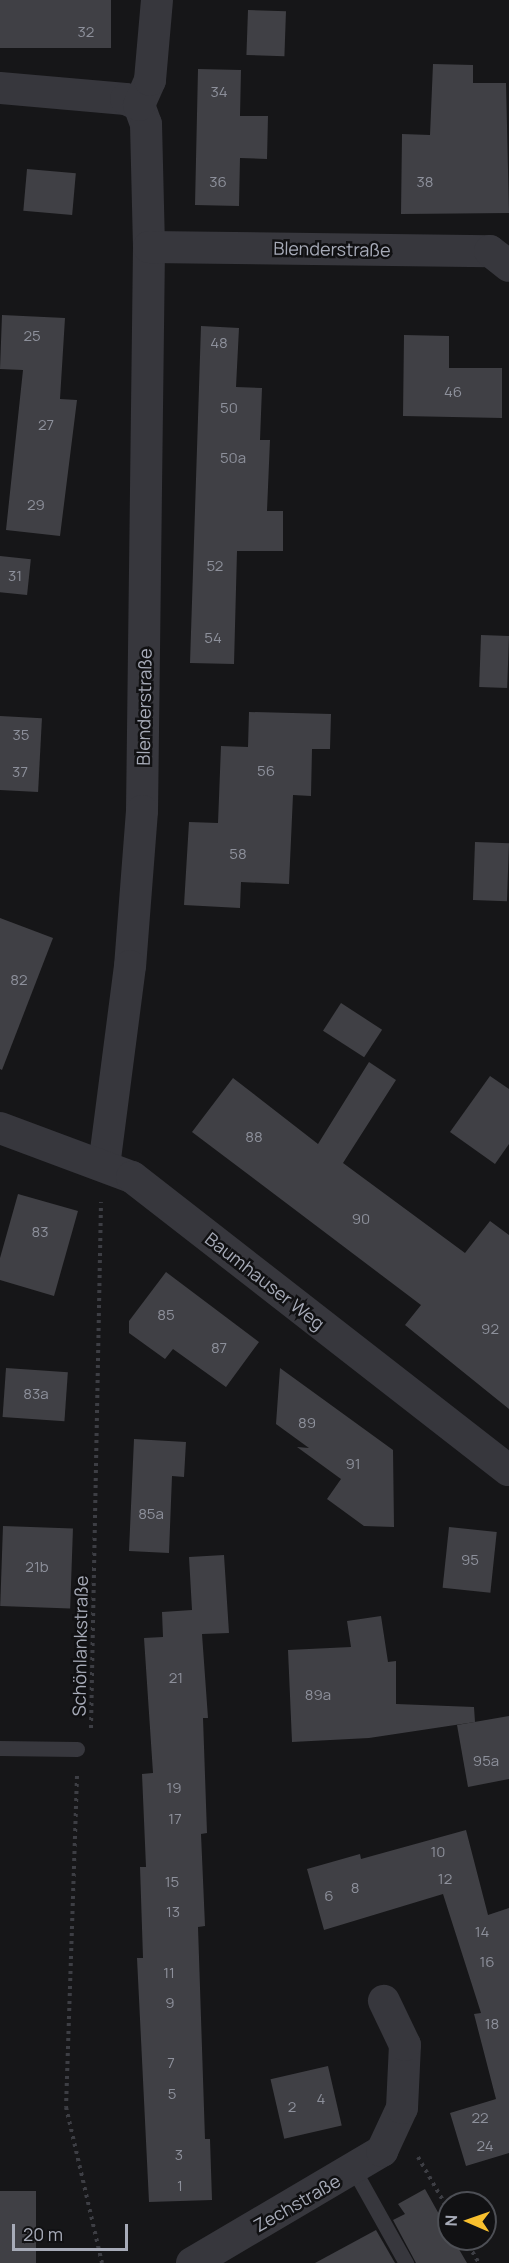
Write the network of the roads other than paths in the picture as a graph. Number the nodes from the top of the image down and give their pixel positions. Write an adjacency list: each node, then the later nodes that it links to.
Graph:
1 (157, 0): 3 (street)
2 (0, 88): 3 (street)
3 (139, 105): 4 (street, Blenderstraße)
4 (149, 247): 5 (street, Blenderstraße); 7 (street, Blenderstraße)
5 (509, 266)
6 (0, 1128): 7 (street, Baumhauser Weg)
7 (104, 1166): 8 (street, Baumhauser Weg)
8 (509, 1470)
9 (0, 1748): 10 (lane)
10 (78, 1749)
11 (384, 2001): 12 (street, Zechstraße)
12 (354, 2170): 13 (street, Zechstraße); 14 (lane)
13 (192, 2263)
14 (406, 2263)

